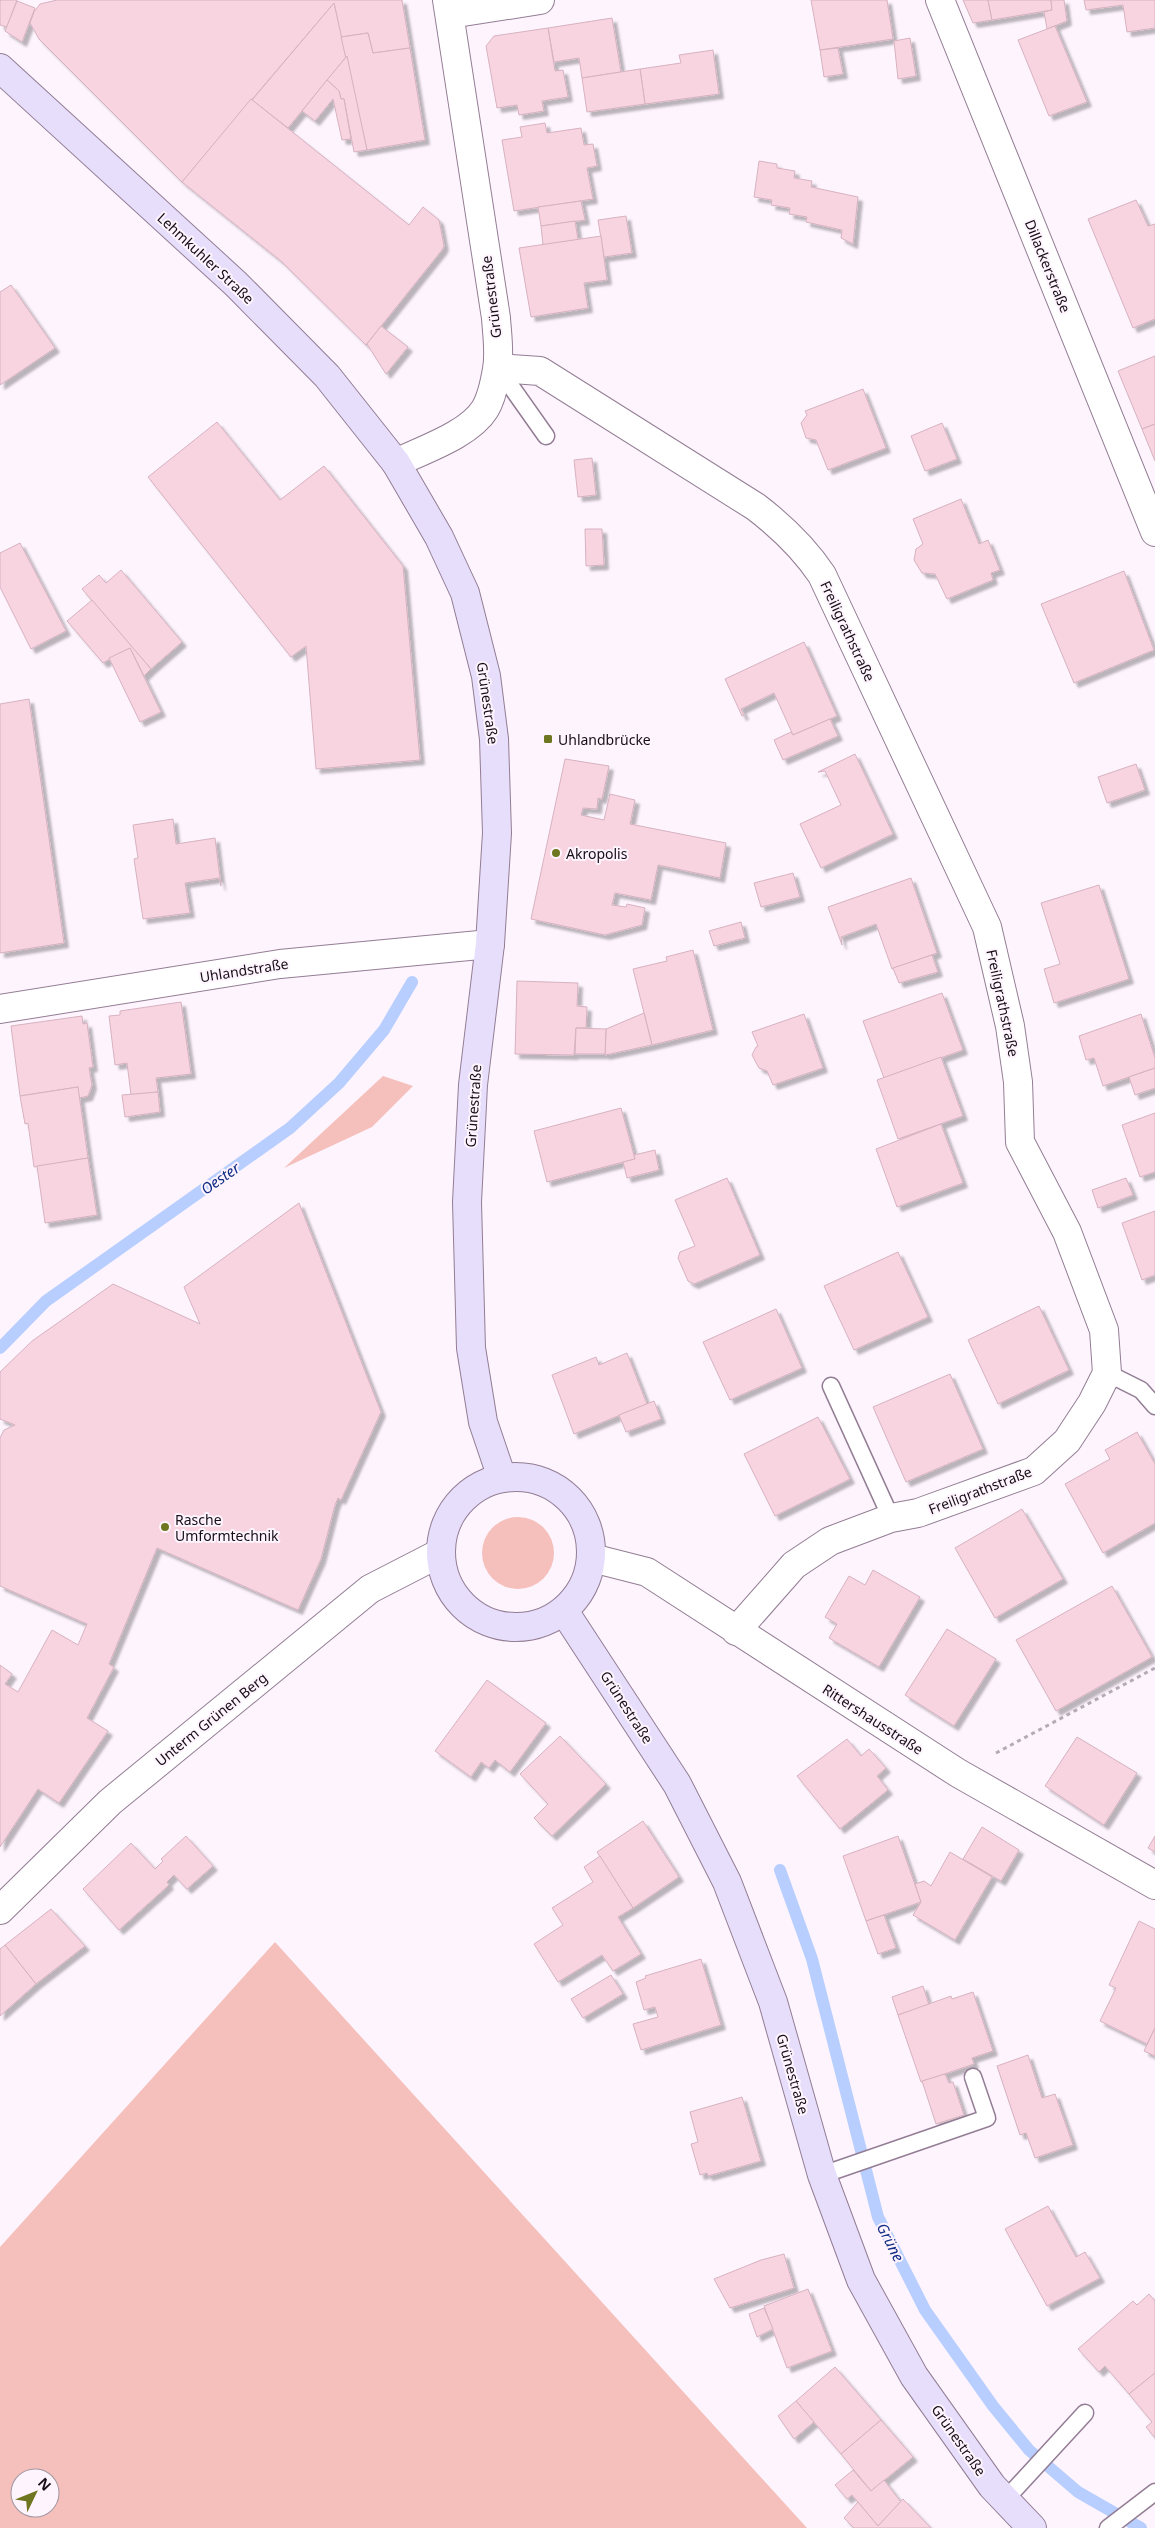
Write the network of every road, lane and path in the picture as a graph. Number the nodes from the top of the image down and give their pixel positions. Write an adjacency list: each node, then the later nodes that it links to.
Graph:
1 (540, 0): 3 (street)
2 (940, 0): 8 (street, Dillackerstraße)
3 (448, 7): 5 (street, Grünestraße)
4 (0, 68): 7 (street, Lehmkuhler Straße)
5 (498, 368): 6 (lane); 7 (street, Grünestraße); 11 (street, Freiligrathstraße)
6 (546, 436)
7 (396, 463): 9 (street, Grünestraße)
8 (1155, 532)
9 (490, 944): 10 (street, Uhlandstraße); 14 (street, Grünestraße)
10 (0, 1009)
11 (1107, 1373): 13 (lane); 15 (street, Freiligrathstraße)
12 (831, 1386): 15 (lane)
13 (1155, 1406)
14 (502, 1478): 16 (street); 17 (street)
15 (891, 1518): 19 (street, Freiligrathstraße)
16 (440, 1553): 18 (street); 23 (street, Unterm Grünen Berg)
17 (592, 1558): 18 (street); 19 (street, Rittershausstraße)
18 (564, 1611): 25 (street, Grünestraße)
19 (736, 1631): 21 (street, Rittershausstraße)
20 (1155, 1668): 21 (path)
21 (958, 1773): 22 (street, Rittershausstraße)
22 (1155, 1885)
23 (0, 1910)
24 (973, 2077): 25 (lane)
25 (822, 2175): 28 (street, Grünestraße)
26 (1085, 2413): 28 (lane)
27 (1150, 2495): 30 (lane)
28 (1005, 2500): 29 (street, Grünestraße)
29 (1032, 2528)
30 (1108, 2528)

